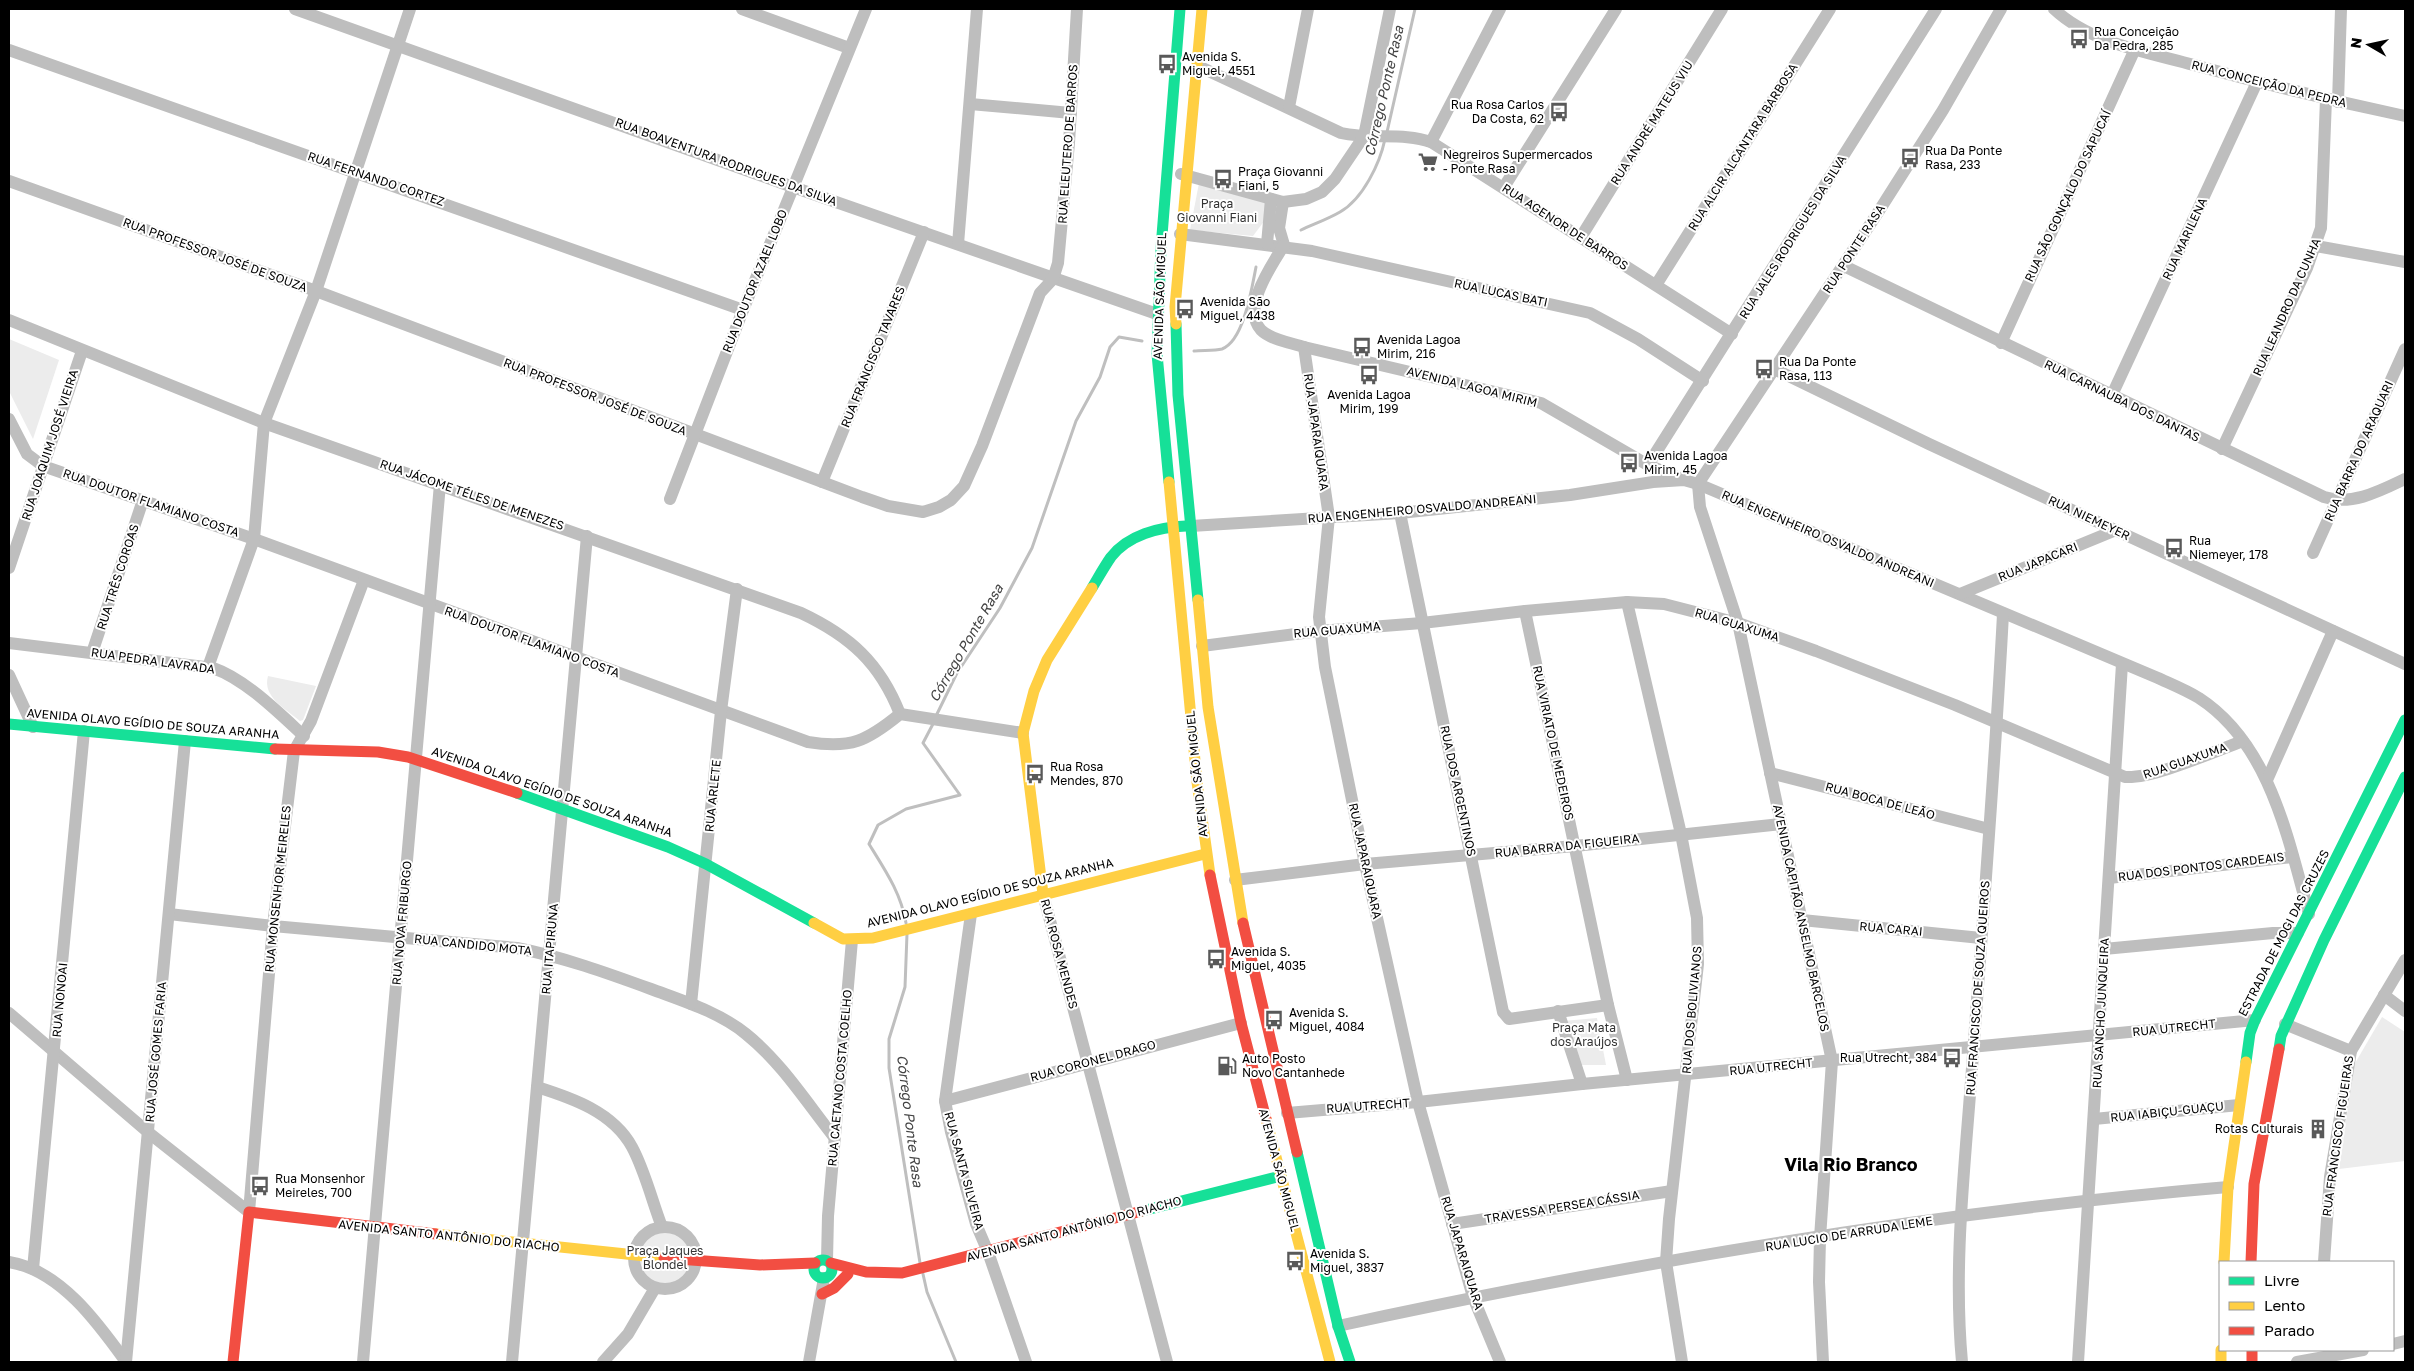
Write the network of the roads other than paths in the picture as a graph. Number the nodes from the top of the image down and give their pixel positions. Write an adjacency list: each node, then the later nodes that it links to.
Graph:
1 (296, 9): 19 (street, RUA BOAVENTURA RODRIGUES DA SILVA)
2 (410, 9): 19 (street)
3 (742, 9): 20 (street)
4 (866, 9): 20 (street, RUA DOUTOR AZAEL LOBO)
5 (977, 9): 26 (street)
6 (1076, 9): 28 (street, RUA ELEUTERO DE BARROS)
7 (1180, 9): 33 (main road, AVENIDA SÃO MIGUEL)
8 (1202, 9): 23 (main road, AVENIDA SÃO MIGUEL)
9 (1308, 9): 27 (street)
10 (1390, 9): 30 (street)
11 (1500, 9): 31 (street)
12 (1616, 9): 37 (street)
13 (1722, 9): 41 (street, RUA ANDRÉ MATEUS VIU)
14 (1830, 9): 49 (street, RUA ALCIR ALCANTARA BARBOSA)
15 (1936, 9): 54 (street, RUA JALES RODRIGUES DA SILVA)
16 (2002, 9): 47 (street, RUA PONTE RASA)
17 (2054, 9): 21 (street, RUA CONCEIÇÃO DA PEDRA)
18 (2341, 9): 25 (street, RUA LEANDRO DA CUNHA)
19 (399, 45): 32 (street); 36 (street, RUA BOAVENTURA RODRIGUES DA SILVA)
20 (849, 48): 36 (street, RUA DOUTOR AZAEL LOBO)
21 (2135, 49): 24 (street, RUA CONCEIÇÃO DA PEDRA); 55 (street, RUA SÃO GONÇALO DO SAPUCAÍ)
22 (9, 50): 32 (street, RUA FERNANDO CORTEZ)
23 (1198, 66): 27 (street, RUA AGENOR DE BARROS); 34 (main road, AVENIDA SÃO MIGUEL)
24 (2257, 82): 25 (street, RUA CONCEIÇÃO DA PEDRA); 61 (street, RUA MARILENA)
25 (2332, 100): 29 (street, RUA CONCEIÇÃO DA PEDRA); 45 (street, RUA LEANDRO DA CUNHA)
26 (970, 104): 28 (street); 42 (street)
27 (1289, 107): 30 (street, RUA AGENOR DE BARROS)
28 (1071, 113): 48 (street, RUA ELEUTERO DE BARROS)
29 (2405, 116)
30 (1368, 136): 31 (street, RUA AGENOR DE BARROS); 38 (street)
31 (1432, 142): 37 (street, RUA AGENOR DE BARROS)
32 (356, 172): 50 (street); 51 (street, RUA FERNANDO CORTEZ)
33 (1167, 172): 34 (street); 52 (main road, AVENIDA SÃO MIGUEL)
34 (1188, 174): 38 (street); 40 (main road, AVENIDA SÃO MIGUEL)
35 (9, 181): 50 (street, RUA PROFESSOR JOSÉ DE SOUZA)
36 (793, 187): 39 (street, RUA BOAVENTURA RODRIGUES DA SILVA); 51 (street, RUA DOUTOR AZAEL LOBO)
37 (1504, 187): 41 (street, RUA AGENOR DE BARROS)
38 (1277, 201): 43 (street); 44 (street)
39 (924, 232): 42 (street, RUA BOAVENTURA RODRIGUES DA SILVA); 70 (street, RUA FRANCISCO TAVARES)
40 (1180, 234): 43 (street); 79 (main road, AVENIDA SÃO MIGUEL)
41 (1581, 237): 49 (street, RUA AGENOR DE BARROS)
42 (958, 244): 48 (street, RUA BOAVENTURA RODRIGUES DA SILVA)
43 (1267, 244): 44 (street)
44 (1284, 245): 56 (street, AVENIDA LAGOA MIRIM); 60 (street, RUA LUCAS BATI)
45 (2316, 246): 46 (street); 65 (street, RUA LEANDRO DA CUNHA)
46 (2405, 262)
47 (1844, 266): 55 (street, RUA CARNAUBA DOS DANTAS); 59 (street, RUA PONTE RASA)
48 (1053, 279): 52 (street, RUA BOAVENTURA RODRIGUES DA SILVA); 70 (street, RUA PROFESSOR JOSÉ DE SOUZA)
49 (1656, 285): 54 (street, RUA AGENOR DE BARROS)
50 (316, 291): 63 (street); 64 (street, RUA PROFESSOR JOSÉ DE SOUZA)
51 (743, 310): 64 (street, RUA DOUTOR AZAEL LOBO)
52 (1157, 314): 78 (main road, AVENIDA SÃO MIGUEL)
53 (9, 320): 58 (street, RUA JÁCOME TÉLES DE MENEZES)
54 (1732, 334): 60 (street, RUA JALES RODRIGUES DA SILVA)
55 (2001, 343): 61 (street, RUA CARNAUBA DOS DANTAS)
56 (1304, 347): 66 (street, AVENIDA LAGOA MIRIM); 77 (street, RUA JAPARAIQUARA)
57 (2405, 349): 75 (street, RUA BARRA DO ARAQUARI)
58 (82, 351): 63 (street, RUA JÁCOME TÉLES DE MENEZES); 67 (street, RUA JOAQUIM JOSÉ VIEIRA)
59 (1774, 369): 72 (street, RUA PONTE RASA); 80 (street, RUA NIEMEYER)
60 (1703, 381): 66 (street, RUA JALES RODRIGUES DA SILVA)
61 (2112, 395): 65 (street, RUA CARNAUBA DOS DANTAS)
62 (9, 419): 67 (street)
63 (264, 423): 71 (street, RUA JÁCOME TÉLES DE MENEZES); 82 (street)
64 (694, 435): 70 (street, RUA PROFESSOR JOSÉ DE SOUZA); 73 (street, RUA DOUTOR AZAEL LOBO)
65 (2222, 449): 75 (street, RUA CARNAUBA DOS DANTAS)
66 (1648, 465): 69 (street, AVENIDA LAGOA MIRIM)
67 (43, 466): 74 (street, RUA DOUTOR FLAMIANO COSTA); 84 (street, RUA JOAQUIM JOSÉ VIEIRA)
68 (2405, 479): 75 (street, RUA CARNAUBA DOS DANTAS)
69 (1684, 480): 72 (street, RUA ENGENHEIRO OSVALDO ANDREANI); 76 (street, RUA ENGENHEIRO OSVALDO ANDREANI)
70 (822, 482)
71 (440, 484): 81 (street, RUA JÁCOME TÉLES DE MENEZES); 89 (street, RUA NOVA FRIBURGO)
72 (1698, 484): 87 (street, RUA ENGENHEIRO OSVALDO ANDREANI); 93 (street, AVENIDA CAPITÃO ANSELMO BARCELOS)
73 (670, 499)
74 (143, 500): 82 (street, RUA DOUTOR FLAMIANO COSTA); 98 (street, RUA TRÊS COROAS)
75 (2337, 500): 83 (street, RUA BARRA DO ARAQUARI)
76 (1400, 513): 77 (street, RUA ENGENHEIRO OSVALDO ANDREANI); 92 (street, RUA DOS ARGENTINOS)
77 (1329, 517): 79 (street, RUA ENGENHEIRO OSVALDO ANDREANI); 94 (street, RUA JAPARAIQUARA)
78 (1172, 526): 79 (main road, RUA ROSA MENDES); 111 (main road, RUA ROSA MENDES); 126 (main road, AVENIDA SÃO MIGUEL)
79 (1191, 526): 97 (main road, AVENIDA SÃO MIGUEL)
80 (2116, 530): 87 (street, RUA JAPACARI); 95 (street, RUA NIEMEYER)
81 (587, 536): 86 (street, RUA JÁCOME TÉLES DE MENEZES); 99 (street, RUA ITAPIRUNA)
82 (254, 540): 85 (street, RUA DOUTOR FLAMIANO COSTA); 102 (street)
83 (2313, 553)
84 (9, 568)
85 (364, 580): 89 (street, RUA DOUTOR FLAMIANO COSTA); 112 (street, RUA MONSENHOR MEIRELES)
86 (737, 589): 104 (street, RUA ARLETE); 105 (street, RUA JÁCOME TÉLES DE MENEZES)
87 (1960, 594): 91 (street, RUA ENGENHEIRO OSVALDO ANDREANI)
88 (1627, 602): 90 (street, RUA GUAXUMA); 93 (street, RUA GUAXUMA); 124 (street, RUA DOS BOLIVIANOS)
89 (430, 604): 99 (street, RUA DOUTOR FLAMIANO COSTA); 116 (street, RUA NOVA FRIBURGO)
90 (1526, 611): 92 (street, RUA GUAXUMA); 125 (street, RUA VIRIATO DE MEDEIROS)
91 (2003, 614): 100 (street, RUA ENGENHEIRO OSVALDO ANDREANI); 107 (street, RUA FRANCISCO DE SOUZA QUEIROS)
92 (1422, 623): 94 (street, RUA GUAXUMA); 127 (street, RUA DOS ARGENTINOS)
93 (1738, 623): 107 (street, RUA GUAXUMA); 117 (street, AVENIDA CAPITÃO ANSELMO BARCELOS)
94 (1319, 631): 97 (street, RUA GUAXUMA); 130 (street, RUA JAPARAIQUARA)
95 (2333, 631): 101 (street, RUA NIEMEYER); 120 (street)
96 (9, 643): 98 (street, RUA PEDRA LAVRADA)
97 (1202, 646): 132 (main road, AVENIDA SÃO MIGUEL)
98 (92, 653): 102 (street, RUA PEDRA LAVRADA)
99 (576, 657): 104 (street, RUA DOUTOR FLAMIANO COSTA); 121 (street, RUA ITAPIRUNA)
100 (2122, 664): 114 (street, RUA ENGENHEIRO OSVALDO ANDREANI); 118 (street, RUA SANCHO JUNQUEIRA)
101 (2405, 664)
102 (208, 667): 112 (street, RUA PEDRA LAVRADA)
103 (9, 675): 109 (street)
104 (721, 712): 105 (street, RUA DOUTOR FLAMIANO COSTA); 129 (street, RUA ARLETE)
105 (900, 714): 111 (street)
106 (2405, 720): 137 (main road, ESTRADA DE MOGI DAS CRUZES)
107 (1997, 723): 118 (street, RUA GUAXUMA); 123 (street, RUA FRANCISCO DE SOUZA QUEIROS)
108 (9, 724): 109 (main road, AVENIDA OLAVO EGÍDIO DE SOUZA ARANHA)
109 (33, 727): 110 (main road, AVENIDA OLAVO EGÍDIO DE SOUZA ARANHA)
110 (84, 731): 113 (main road, AVENIDA OLAVO EGÍDIO DE SOUZA ARANHA); 159 (street, RUA NONOAI)
111 (1023, 733): 133 (main road, RUA ROSA MENDES)
112 (304, 736): 115 (street, RUA MONSENHOR MEIRELES)
113 (185, 741): 115 (main road, AVENIDA OLAVO EGÍDIO DE SOUZA ARANHA); 135 (street, RUA JOSÉ GOMES FARIA)
114 (2243, 741): 118 (street, RUA GUAXUMA); 120 (street, RUA ENGENHEIRO OSVALDO ANDREANI)
115 (294, 750): 116 (main road, AVENIDA OLAVO EGÍDIO DE SOUZA ARANHA); 139 (street, RUA MONSENHOR MEIRELES)
116 (418, 759): 121 (main road, AVENIDA OLAVO EGÍDIO DE SOUZA ARANHA); 141 (street, RUA NOVA FRIBURGO)
117 (1770, 773): 122 (street, AVENIDA CAPITÃO ANSELMO BARCELOS); 123 (street, RUA BOCA DE LEÃO)
118 (2116, 774): 131 (street, RUA SANCHO JUNQUEIRA)
119 (2405, 777): 155 (main road)
120 (2267, 780): 128 (street, RUA ENGENHEIRO OSVALDO ANDREANI)
121 (562, 809): 129 (main road, AVENIDA OLAVO EGÍDIO DE SOUZA ARANHA); 145 (street, RUA ITAPIRUNA)
122 (1781, 824): 124 (street, RUA BARRA DA FIGUEIRA); 138 (street, AVENIDA CAPITÃO ANSELMO BARCELOS)
123 (1989, 829): 142 (street, RUA FRANCISCO DE SOUZA QUEIROS)
124 (1681, 834): 125 (street, RUA BARRA DA FIGUEIRA); 162 (street, RUA DOS BOLIVIANOS)
125 (1575, 846): 127 (street, RUA BARRA DA FIGUEIRA); 149 (street, RUA VIRIATO DE MEDEIROS)
126 (1205, 854): 133 (main road, AVENIDA OLAVO EGÍDIO DE SOUZA ARANHA); 134 (main road, AVENIDA OLAVO EGÍDIO DE SOUZA ARANHA); 154 (main road, AVENIDA SÃO MIGUEL)
127 (1472, 855): 130 (street, RUA BARRA DA FIGUEIRA); 150 (street, RUA DOS ARGENTINOS)
128 (2293, 857): 131 (street, RUA DOS PONTOS CARDEAIS); 137 (street, RUA ENGENHEIRO OSVALDO ANDREANI)
129 (706, 864): 143 (main road, AVENIDA OLAVO EGÍDIO DE SOUZA ARANHA); 148 (street, RUA ARLETE)
130 (1365, 864): 132 (street, RUA BARRA DA FIGUEIRA); 167 (street, RUA JAPARAIQUARA)
131 (2109, 878): 144 (street, RUA SANCHO JUNQUEIRA)
132 (1235, 880): 134 (main road, AVENIDA SÃO MIGUEL)
133 (1043, 894): 136 (main road, AVENIDA OLAVO EGÍDIO DE SOUZA ARANHA); 161 (street, RUA ROSA MENDES)
134 (1239, 907): 169 (main road, AVENIDA SÃO MIGUEL)
135 (169, 914): 139 (street, RUA CANDIDO MOTA); 171 (street, RUA JOSÉ GOMES FARIA)
136 (971, 914): 143 (main road, AVENIDA OLAVO EGÍDIO DE SOUZA ARANHA); 166 (street, RUA SANTA SILVEIRA)
137 (2309, 914): 140 (main road, ESTRADA DE MOGI DAS CRUZES)
138 (1802, 920): 142 (street, RUA CARAI); 160 (street, AVENIDA CAPITÃO ANSELMO BARCELOS)
139 (273, 926): 141 (street, RUA CANDIDO MOTA); 177 (street, RUA MONSENHOR MEIRELES)
140 (2298, 934): 144 (street); 153 (main road, ESTRADA DE MOGI DAS CRUZES)
141 (400, 937): 145 (street, RUA CANDIDO MOTA); 182 (street, RUA NOVA FRIBURGO)
142 (1981, 938): 157 (street, RUA FRANCISCO DE SOUZA QUEIROS)
143 (852, 940): 172 (street, RUA CAETANO COSTA COELHO)
144 (2104, 949): 156 (street, RUA SANCHO JUNQUEIRA)
145 (550, 954): 148 (street, RUA CANDIDO MOTA); 165 (street, RUA ITAPIRUNA)
146 (2405, 960): 147 (street)
147 (2384, 995): 151 (street); 158 (street)
148 (692, 1004): 172 (street, RUA CANDIDO MOTA)
149 (1608, 1005): 150 (street); 163 (street, RUA VIRIATO DE MEDEIROS)
150 (1558, 1011): 164 (street)
151 (2405, 1011)
152 (9, 1013): 159 (street)
153 (2255, 1020): 156 (street, RUA UTRECHT); 168 (main road, ESTRADA DE MOGI DAS CRUZES)
154 (1241, 1022): 161 (street, RUA CORONEL DRAGO); 173 (main road, AVENIDA SÃO MIGUEL)
155 (2285, 1024): 158 (street, RUA FRANCISCO FIGUEIRAS); 189 (main road)
156 (2100, 1035): 157 (street, RUA UTRECHT); 170 (street, RUA SANCHO JUNQUEIRA)
157 (1973, 1048): 160 (street, RUA UTRECHT); 179 (street, RUA FRANCISCO DE SOUZA QUEIROS)
158 (2352, 1051): 190 (street, RUA FRANCISCO FIGUEIRAS)
159 (55, 1052): 171 (street); 195 (street, RUA NONOAI)
160 (1832, 1061): 162 (street, RUA UTRECHT); 183 (street, AVENIDA CAPITÃO ANSELMO BARCELOS)
161 (1087, 1063): 166 (street, RUA CORONEL DRAGO); 178 (street, RUA ROSA MENDES)
162 (1686, 1076): 163 (street, RUA UTRECHT); 175 (street, RUA DOS BOLIVIANOS)
163 (1626, 1080): 164 (street, RUA UTRECHT)
164 (1582, 1084): 167 (street, RUA UTRECHT)
165 (536, 1087): 181 (street); 184 (street, RUA ITAPIRUNA)
166 (946, 1101): 185 (street, RUA SANTA SILVEIRA)
167 (1418, 1102): 169 (street, RUA UTRECHT); 180 (street, RUA JAPARAIQUARA)
168 (2239, 1105): 170 (street, RUA IABIÇU-GUAÇU); 174 (main road, ESTRADA DE MOGI DAS CRUZES)
169 (1287, 1112): 202 (main road, AVENIDA SÃO MIGUEL)
170 (2094, 1119): 176 (street, RUA SANCHO JUNQUEIRA)
171 (149, 1133): 177 (street); 205 (street, RUA JOSÉ GOMES FARIA)
172 (834, 1137): 187 (street, RUA CAETANO COSTA COELHO)
173 (1281, 1176): 178 (main road, AVENIDA SANTO ANTÔNIO DO RIACHO); 213 (main road, AVENIDA SÃO MIGUEL)
174 (2228, 1187): 176 (street, RUA LUCIO DE ARRUDA LEME); 188 (main road, ESTRADA DE MOGI DAS CRUZES)
175 (1672, 1190): 180 (street, TRAVESSA PERSEA CÁSSIA); 193 (street, RUA DOS BOLIVIANOS)
176 (2089, 1200): 179 (street, RUA LUCIO DE ARRUDA LEME); 219 (street, RUA SANCHO JUNQUEIRA)
177 (249, 1212): 182 (main road, AVENIDA SANTO ANTÔNIO DO RIACHO); 206 (main road)
178 (1128, 1214): 185 (main road, AVENIDA SANTO ANTÔNIO DO RIACHO); 212 (street, RUA ROSA MENDES)
179 (1961, 1216): 183 (street, RUA LUCIO DE ARRUDA LEME); 218 (street, RUA FRANCISCO DE SOUZA QUEIROS)
180 (1452, 1224): 201 (street, RUA JAPARAIQUARA)
181 (662, 1227): 186 (street); 192 (street)
182 (375, 1229): 184 (main road, AVENIDA SANTO ANTÔNIO DO RIACHO); 207 (street, RUA NOVA FRIBURGO)
183 (1820, 1238): 193 (street, RUA LUCIO DE ARRUDA LEME); 217 (street, AVENIDA CAPITÃO ANSELMO BARCELOS)
184 (522, 1244): 186 (main road, AVENIDA SANTO ANTÔNIO DO RIACHO); 208 (street, RUA ITAPIRUNA)
185 (988, 1252): 196 (main road, AVENIDA SANTO ANTÔNIO DO RIACHO); 211 (street, RUA SANTA SILVEIRA)
186 (634, 1255): 192 (main road, AVENIDA SANTO ANTÔNIO DO RIACHO); 199 (street)
187 (819, 1260): 194 (main road, AVENIDA SANTO ANTÔNIO DO RIACHO); 196 (main road, AVENIDA SANTO ANTÔNIO DO RIACHO); 198 (main road); 198 (main road)
188 (2224, 1261)
189 (2251, 1261)
190 (2324, 1261)
191 (9, 1262): 195 (street)
192 (696, 1262): 194 (main road, AVENIDA SANTO ANTÔNIO DO RIACHO); 199 (street)
193 (1666, 1262): 201 (street, RUA LUCIO DE ARRUDA LEME); 216 (street, RUA DOS BOLIVIANOS)
194 (777, 1266): 198 (main road, AVENIDA SANTO ANTÔNIO DO RIACHO)
195 (33, 1269): 205 (street)
196 (866, 1272): 197 (main road, AVENIDA SANTO ANTÔNIO DO RIACHO)
197 (848, 1274): 198 (main road, AVENIDA SANTO ANTÔNIO DO RIACHO); 200 (main road)
198 (823, 1276): 200 (street)
199 (655, 1288): 209 (street)
200 (822, 1294): 210 (street)
201 (1473, 1297): 202 (street, RUA LUCIO DE ARRUDA LEME); 215 (street, RUA JAPARAIQUARA)
202 (1338, 1326): 214 (main road, AVENIDA SÃO MIGUEL)
203 (2353, 1351): 204 (street)
204 (2322, 1354): 220 (street)
205 (126, 1362)
206 (233, 1362)
207 (364, 1362)
208 (512, 1362)
209 (603, 1362)
210 (808, 1362)
211 (1026, 1362)
212 (1167, 1362)
213 (1330, 1362)
214 (1350, 1362)
215 (1500, 1362)
216 (1682, 1362)
217 (1823, 1362)
218 (1962, 1362)
219 (2078, 1362)
220 (2297, 1362)

